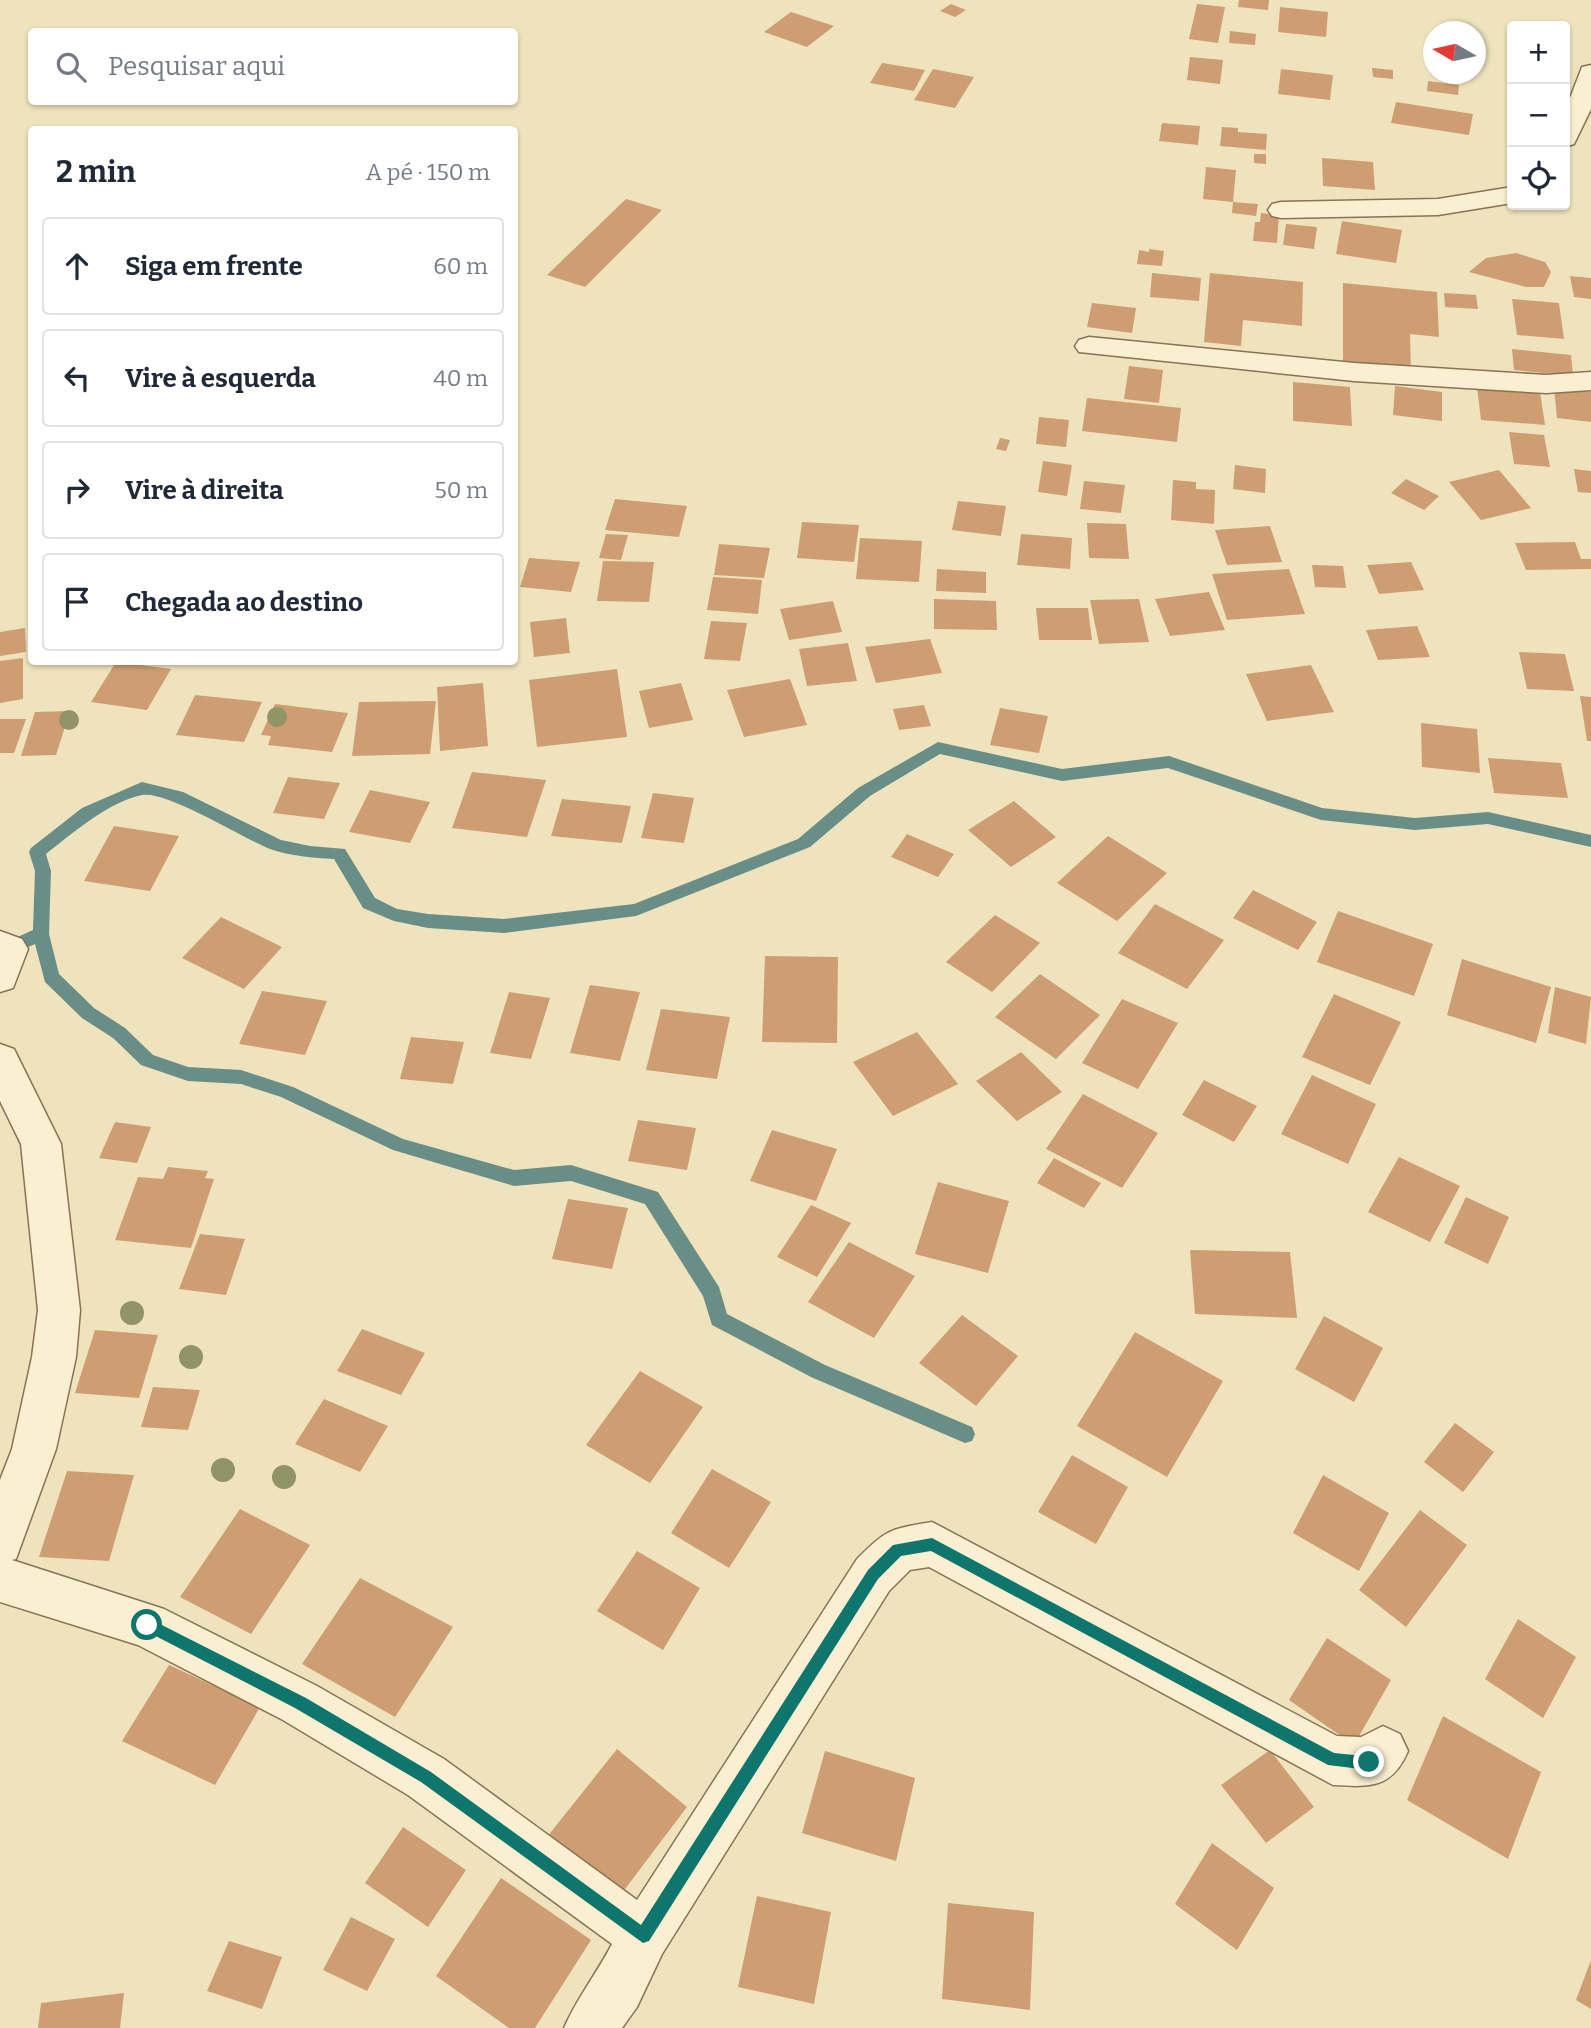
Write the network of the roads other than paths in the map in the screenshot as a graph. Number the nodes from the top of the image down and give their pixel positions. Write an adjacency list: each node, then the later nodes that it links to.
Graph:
1 (1590, 82): 2 (street)
2 (1570, 128)
3 (1507, 196): 4 (street)
4 (1281, 210)
5 (1089, 346): 6 (street)
6 (1591, 381)
7 (0, 946): 8 (street)
8 (0, 977)
9 (0, 1060): 10 (street)
10 (0, 1543)
11 (0, 1579): 13 (street)
12 (1383, 1751): 13 (street)
13 (643, 1936): 14 (street)
14 (591, 2028)

